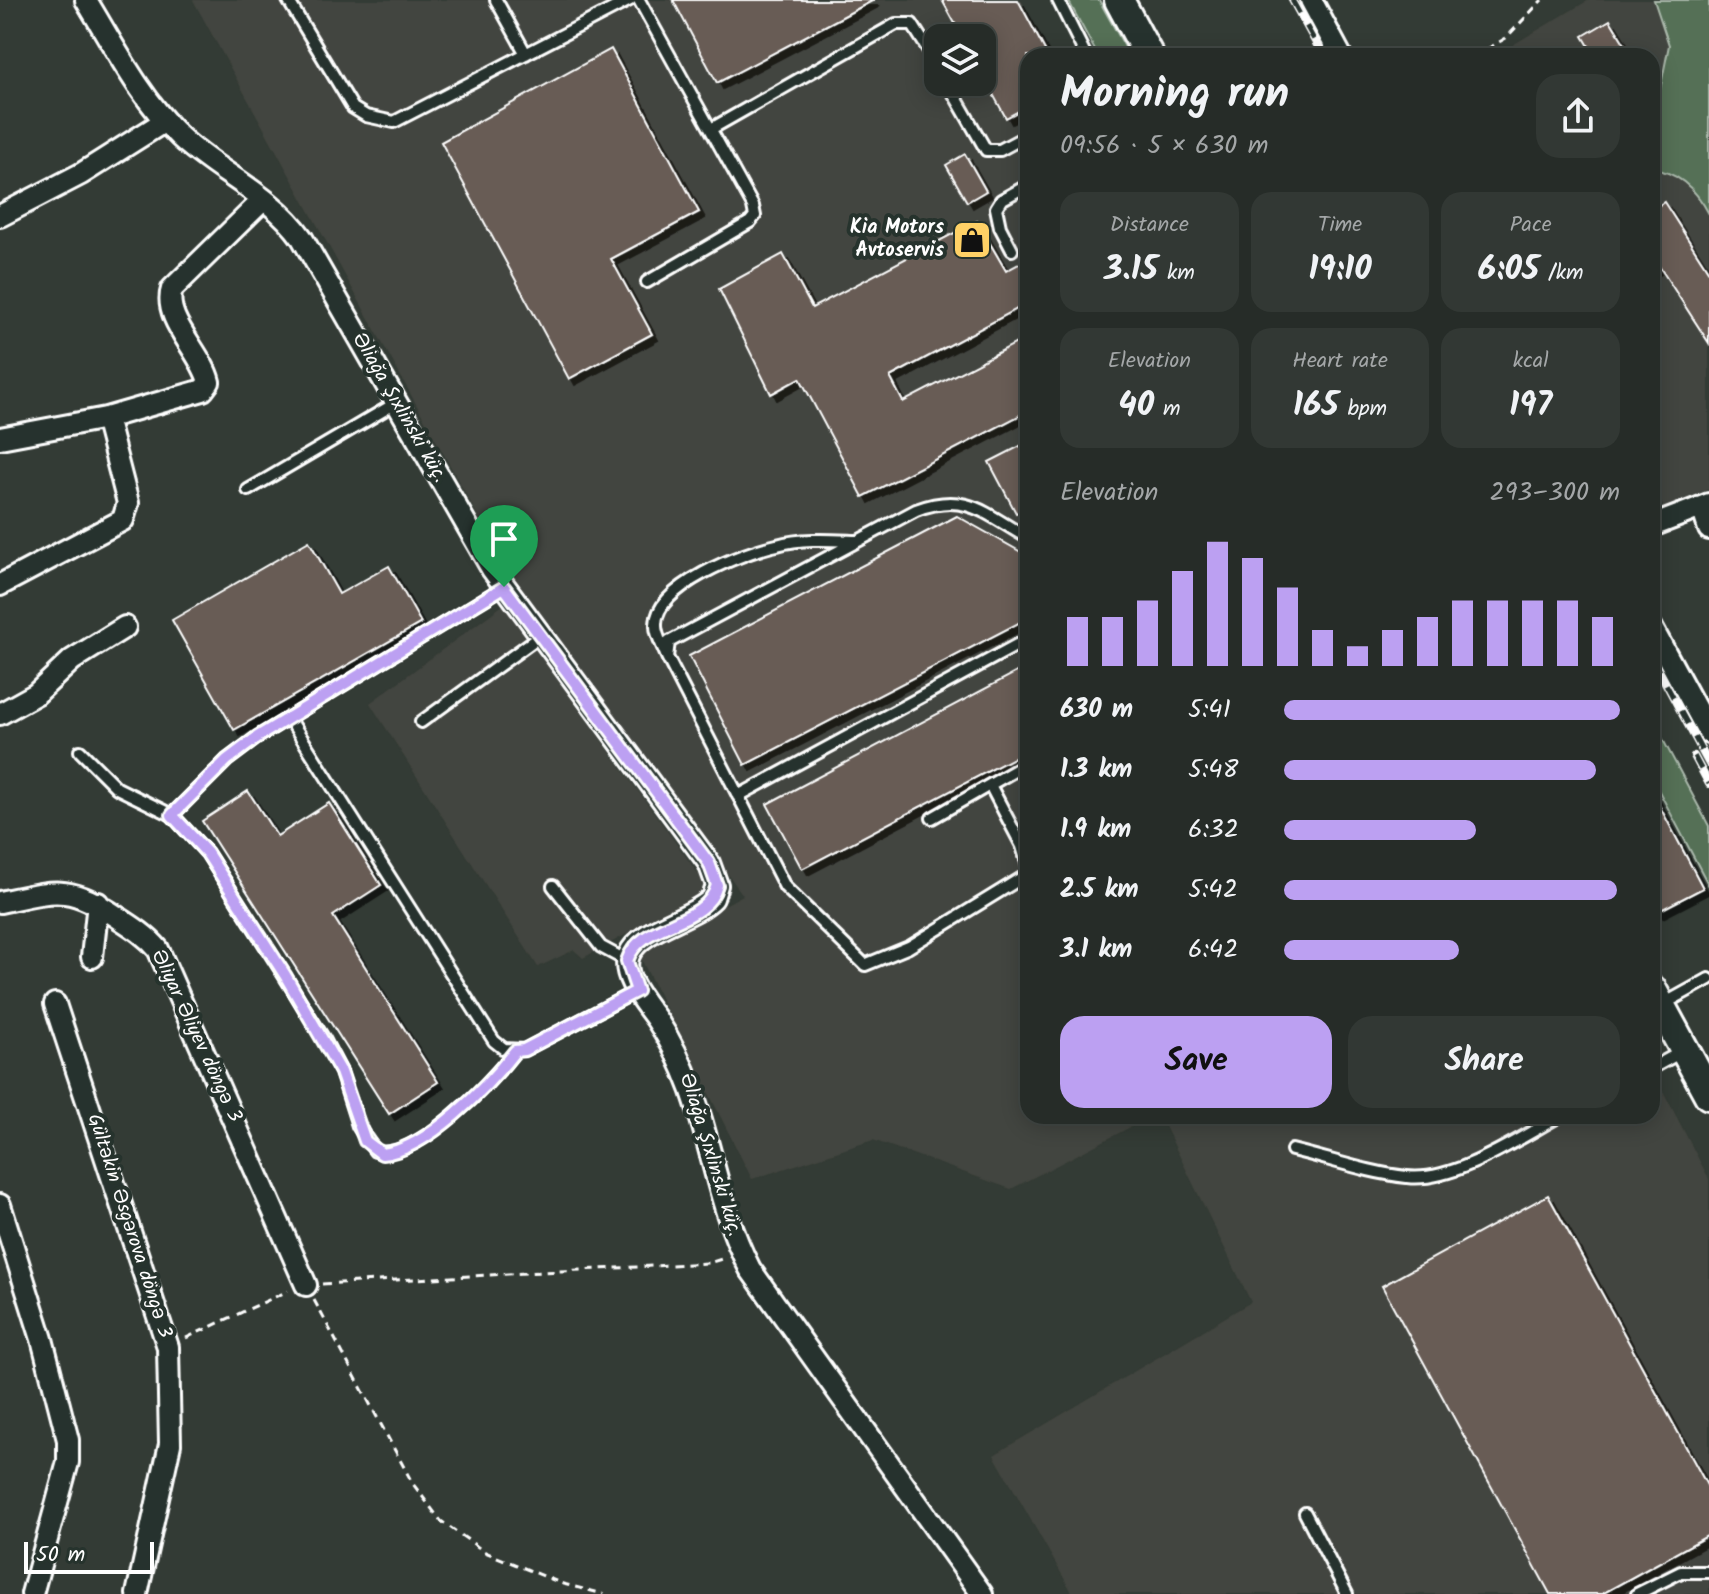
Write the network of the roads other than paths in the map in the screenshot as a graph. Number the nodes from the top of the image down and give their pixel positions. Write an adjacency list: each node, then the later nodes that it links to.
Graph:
1 (86, 0): 15 (street, Əliağa Şıxlinski küç.)
2 (288, 0): 13 (lane)
3 (496, 0): 13 (lane)
4 (630, 0): 13 (lane)
5 (639, 0): 16 (lane)
6 (1058, 0): 10 (lane)
7 (1119, 0): 11 (street)
8 (1311, 0): 12 (street)
9 (924, 43): 16 (lane)
10 (1082, 48)
11 (1145, 48)
12 (1337, 48)
13 (526, 54)
14 (955, 96): 17 (lane)
15 (165, 121): 19 (street, Əliağa Şıxlinski küç.); 20 (street)
16 (711, 129): 22 (lane)
17 (1020, 139)
18 (1020, 189): 21 (lane)
19 (263, 200): 23 (street, Əliağa Şıxlinski küç.); 24 (street)
20 (0, 216)
21 (1012, 250)
22 (647, 282)
23 (396, 403): 26 (lane); 33 (street, Əliağa Şıxlinski küç.)
24 (106, 418): 25 (street); 32 (street)
25 (0, 438)
26 (248, 490)
27 (1706, 505): 28 (street); 29 (street)
28 (1660, 523)
29 (1709, 529)
30 (1020, 534): 31 (lane)
31 (858, 541): 38 (lane); 38 (lane)
32 (0, 585)
33 (504, 587): 35 (street, Əliağa Şıxlinski küç.); 40 (lane)
34 (125, 627): 39 (street)
35 (540, 636): 41 (lane); 55 (street, Əliağa Şıxlinski küç.)
36 (1020, 643): 46 (lane)
37 (1660, 643): 42 (street)
38 (667, 657): 46 (lane)
39 (0, 714)
40 (289, 718): 47 (lane); 62 (lane)
41 (421, 722)
42 (1709, 733)
43 (80, 751): 47 (lane)
44 (1020, 768): 45 (lane)
45 (990, 785): 48 (lane); 49 (lane)
46 (738, 796): 50 (lane)
47 (172, 815): 62 (lane)
48 (932, 818)
49 (1020, 842)
50 (1020, 879)
51 (553, 886): 55 (lane)
52 (0, 902): 53 (street, Əliyar Əliyev döngə 3)
53 (98, 903): 54 (street); 68 (street, Əliyar Əliyev döngə 3)
54 (92, 957)
55 (627, 961): 57 (street, Əliağa Şıxlinski küç.)
56 (1709, 979): 58 (lane)
57 (637, 991): 62 (lane); 73 (street, Əliağa Şıxlinski küç.)
58 (1660, 997)
59 (55, 1004): 72 (street, Gültəkin Əsgərova döngə 3)
60 (1660, 1005): 61 (street)
61 (1685, 1050): 63 (lane); 64 (street)
62 (515, 1051)
63 (1660, 1064)
64 (1708, 1090)
65 (1545, 1124): 66 (lane)
66 (1292, 1150)
67 (0, 1205): 71 (street)
68 (306, 1285)
69 (1305, 1513): 74 (lane)
70 (1709, 1572): 75 (lane)
71 (32, 1594)
72 (137, 1594)
73 (982, 1594)
74 (1347, 1594)
75 (1637, 1594)

